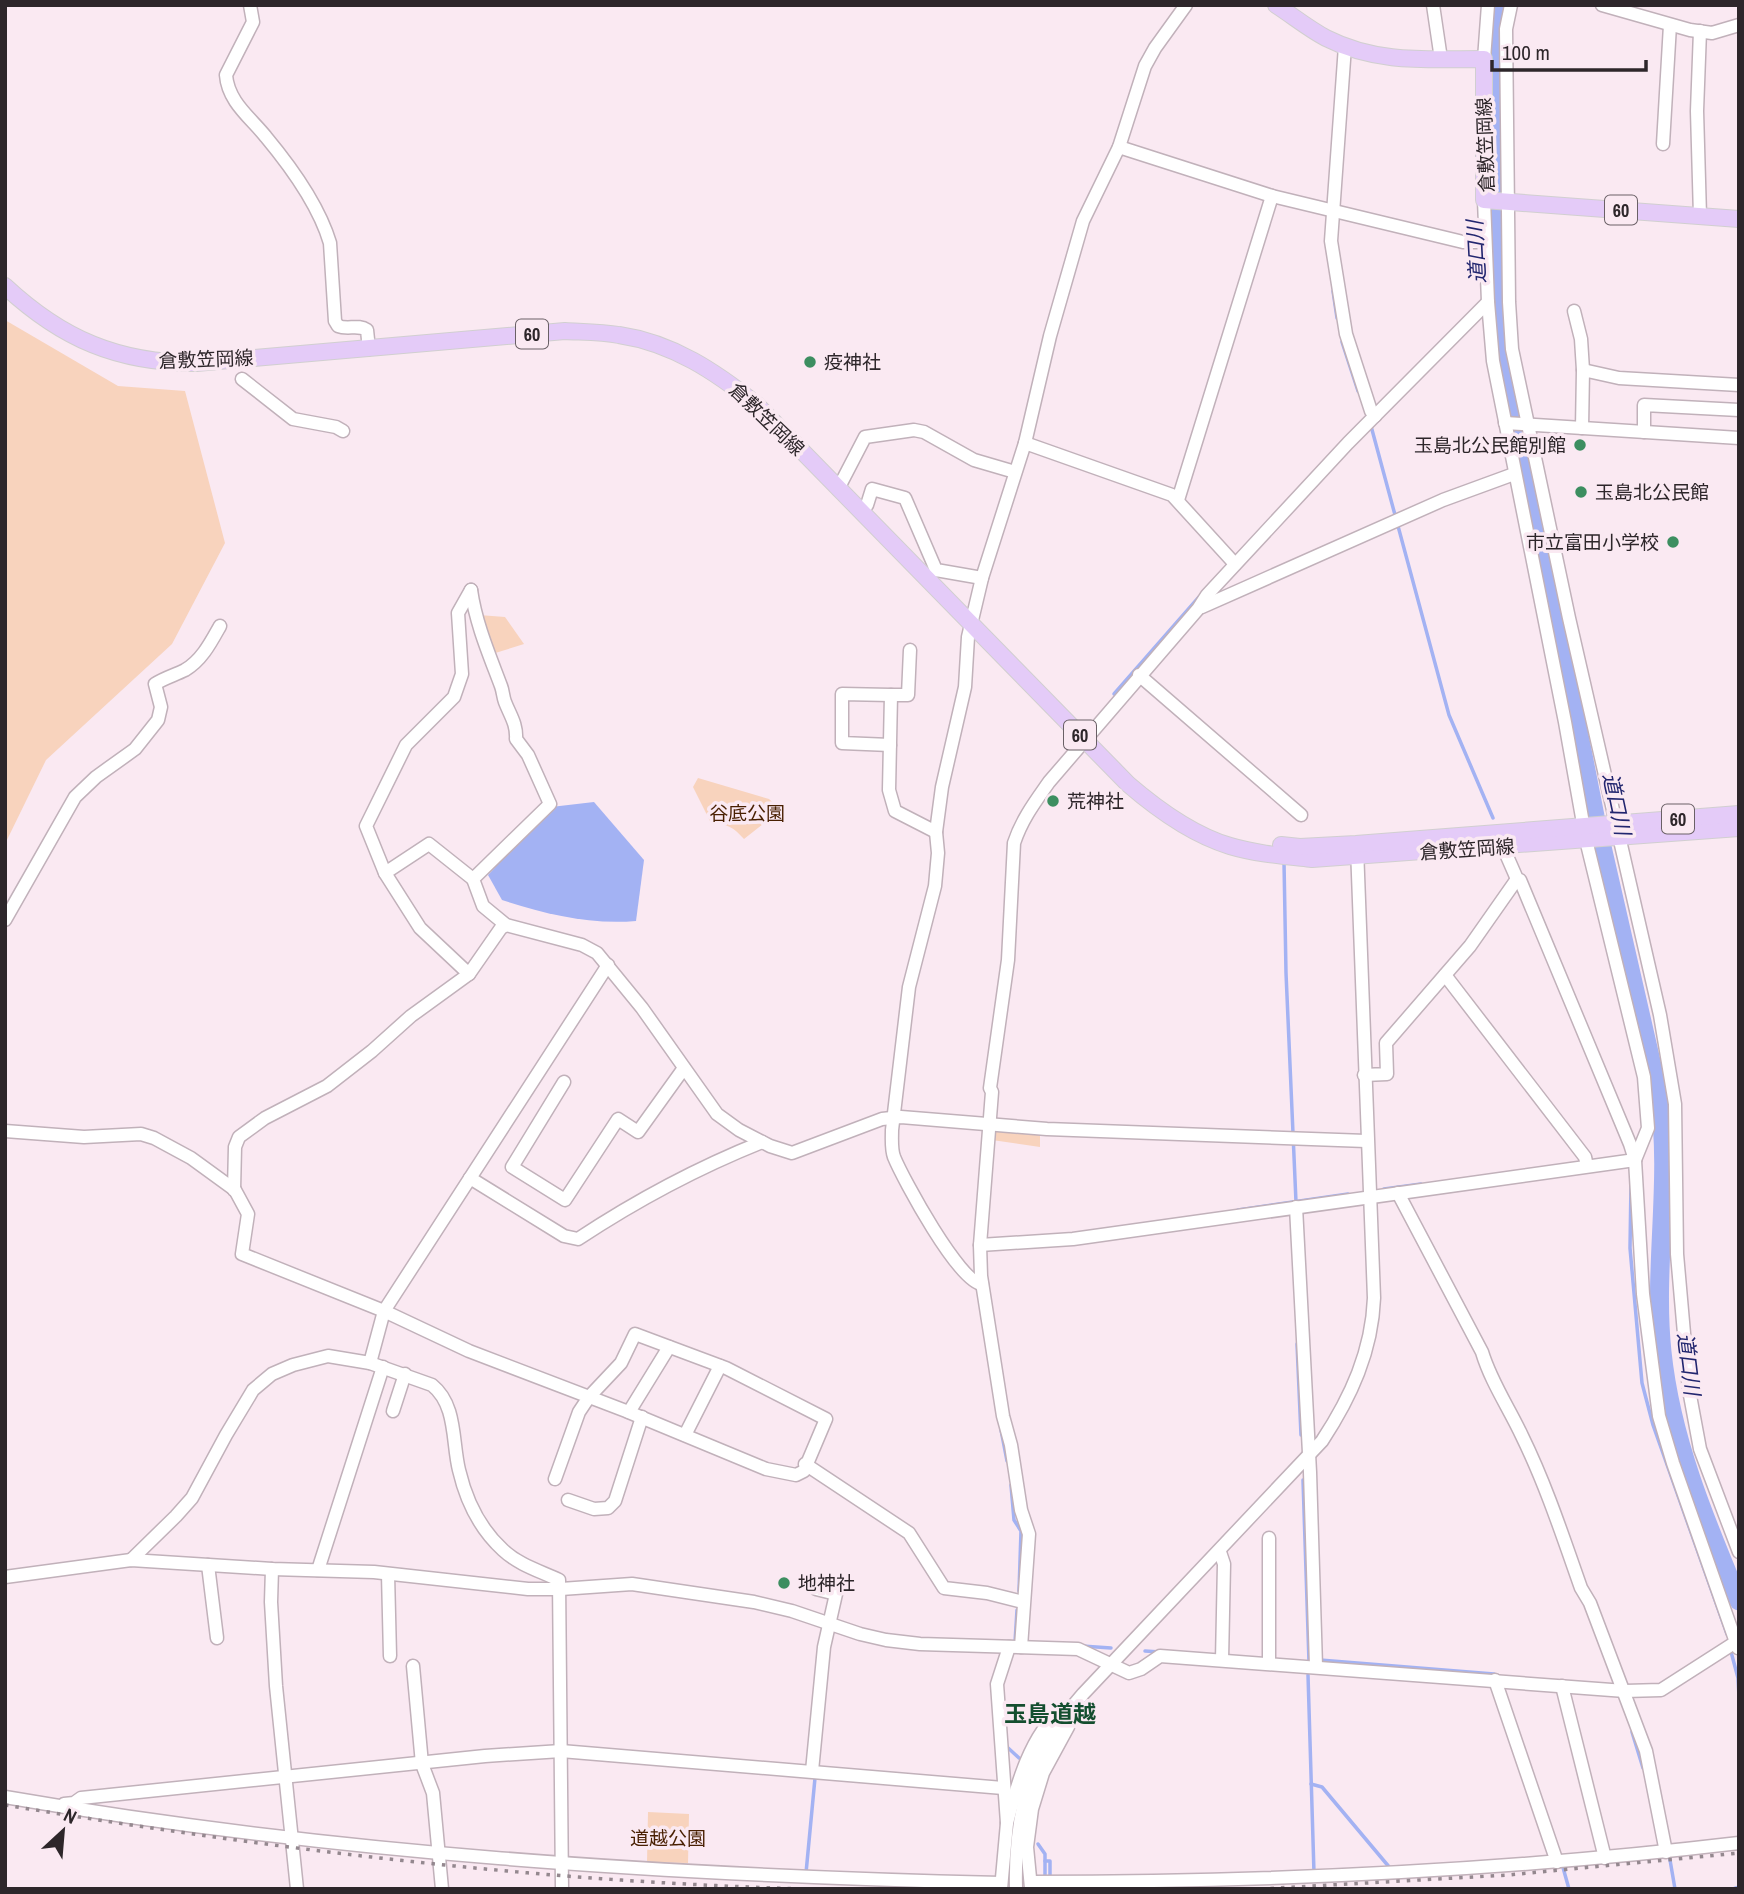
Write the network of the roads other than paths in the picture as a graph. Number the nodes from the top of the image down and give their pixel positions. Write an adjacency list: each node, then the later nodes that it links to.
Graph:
1 (250, 5): 25 (street)
2 (1186, 5): 15 (street)
3 (1276, 5): 11 (main road)
4 (1433, 5): 13 (street)
5 (1488, 5): 12 (street)
6 (1511, 5): 17 (street)
7 (1602, 5): 8 (street)
8 (1670, 25): 10 (street); 14 (street)
9 (1739, 25): 10 (street)
10 (1700, 31): 19 (street)
11 (1345, 46): 13 (main road); 18 (street)
12 (1484, 58): 13 (main road); 17 (main road, 倉敷笠岡線)
13 (1441, 59)
14 (1662, 144)
15 (1119, 147): 16 (street); 37 (street)
16 (1272, 196): 18 (street); 41 (street)
17 (1496, 201): 19 (main road, 倉敷笠岡線 / 60); 21 (street); 32 (street)
18 (1331, 212): 21 (street); 30 (street)
19 (1700, 216): 20 (main road, 倉敷笠岡線 / 60)
20 (1739, 219)
21 (1485, 242): 23 (street)
22 (5, 286): 25 (main road, 倉敷笠岡線 / 60)
23 (1488, 302): 30 (street); 31 (street)
24 (1574, 311): 26 (street)
25 (369, 349): 40 (main road, 倉敷笠岡線 / 60)
26 (1583, 370): 28 (street); 33 (street)
27 (242, 379): 34 (street)
28 (1739, 385)
29 (1739, 410): 35 (street)
30 (1375, 416): 43 (street)
31 (1505, 424): 32 (street); 39 (street)
32 (1526, 425): 33 (street); 56 (street)
33 (1582, 428): 35 (street)
34 (343, 431)
35 (1644, 432): 36 (street)
36 (1739, 438)
37 (1025, 443): 38 (street); 41 (street)
38 (1015, 472): 40 (street); 44 (street)
39 (1514, 474): 45 (street); 58 (street)
40 (838, 489): 46 (main road, 倉敷笠岡線 / 60)
41 (1178, 499): 43 (street)
42 (867, 505): 44 (street)
43 (1233, 562): 45 (street)
44 (982, 578): 46 (street)
45 (1198, 609): 49 (street)
46 (971, 624): 51 (main road, 倉敷笠岡線 / 60); 57 (street)
47 (220, 626): 64 (street)
48 (909, 650): 50 (street)
49 (1139, 675): 51 (street); 54 (street)
50 (891, 695): 52 (street); 52 (street)
51 (1085, 739): 60 (main road, 倉敷笠岡線 / 60); 73 (street)
52 (890, 745): 57 (street)
53 (1739, 814): 56 (main road, 倉敷笠岡線 / 60)
54 (1301, 815)
55 (1739, 828): 56 (main road, 倉敷笠岡線 / 60)
56 (1617, 830): 58 (main road, 倉敷笠岡線 / 60); 101 (street)
57 (936, 832): 72 (street)
58 (1585, 833): 59 (main road, 倉敷笠岡線 / 60); 60 (main road, 倉敷笠岡線 / 60); 77 (street)
59 (1503, 847): 60 (main road, 倉敷笠岡線 / 60); 62 (street)
60 (1357, 851): 70 (street)
61 (385, 873): 63 (street); 63 (street); 68 (street)
62 (1515, 875): 67 (street); 77 (street)
63 (473, 879): 65 (street)
64 (5, 920)
65 (506, 925): 66 (street); 68 (street)
66 (608, 965): 69 (street); 79 (street)
67 (1447, 973): 70 (street); 78 (street)
68 (469, 974): 80 (street)
69 (684, 1068): 71 (street); 76 (street)
70 (1364, 1075): 75 (street)
71 (564, 1082)
72 (893, 1118): 73 (street); 76 (street); 85 (street)
73 (985, 1126): 75 (street); 84 (street)
74 (5, 1131): 80 (street)
75 (1366, 1141): 82 (street)
76 (762, 1142): 79 (street)
77 (1632, 1160): 78 (street); 113 (street)
78 (1587, 1163): 81 (street)
79 (470, 1178): 86 (street)
80 (234, 1190): 86 (street)
81 (1395, 1193): 82 (street); 123 (street)
82 (1370, 1196): 83 (street); 95 (street)
83 (1296, 1207): 84 (street); 95 (street)
84 (980, 1245): 85 (street)
85 (979, 1284): 110 (street)
86 (384, 1311): 88 (street); 91 (street)
87 (669, 1347): 89 (street); 91 (street); 93 (street)
88 (377, 1365): 90 (street); 102 (street); 105 (street)
89 (720, 1366): 94 (street); 96 (street)
90 (405, 1374): 92 (street); 108 (street)
91 (589, 1397): 93 (street); 97 (street)
92 (393, 1411)
93 (636, 1415): 94 (street); 98 (street)
94 (685, 1435): 96 (street)
95 (1308, 1457): 100 (street); 118 (street)
96 (806, 1464): 110 (street)
97 (555, 1479)
98 (568, 1500)
99 (1269, 1538): 117 (street)
100 (1220, 1552): 116 (street); 119 (street)
101 (1739, 1552)
102 (131, 1560): 103 (street); 107 (street)
103 (208, 1565): 104 (street); 112 (street)
104 (272, 1569): 105 (street); 128 (street)
105 (318, 1570): 106 (street)
106 (388, 1574): 108 (street); 115 (street)
107 (5, 1577)
108 (561, 1589): 111 (street); 125 (street)
109 (816, 1589): 111 (street)
110 (1023, 1602): 114 (street)
111 (828, 1624): 114 (street); 127 (street)
112 (217, 1638)
113 (1735, 1644): 123 (street)
114 (1015, 1647): 119 (street); 129 (street)
115 (390, 1656)
116 (1222, 1657): 117 (street); 119 (street)
117 (1269, 1660): 118 (street)
118 (1316, 1661): 121 (street)
119 (1111, 1665): 124 (street)
120 (413, 1666): 126 (street)
121 (1495, 1681): 122 (street); 138 (street)
122 (1562, 1686): 123 (street); 137 (street)
123 (1620, 1690): 135 (street)
124 (1073, 1705): 132 (street); 141 (street); 145 (street)
125 (561, 1751): 126 (street); 127 (street); 139 (street)
126 (422, 1764): 128 (street); 136 (street)
127 (812, 1771): 129 (street)
128 (286, 1776): 131 (street); 133 (street)
129 (1003, 1788): 132 (street)
130 (5, 1797): 131 (street)
131 (56, 1805): 133 (street)
132 (1007, 1823): 140 (street)
133 (292, 1837): 136 (street); 142 (street)
134 (1739, 1843): 135 (street)
135 (1666, 1849): 137 (street)
136 (439, 1853): 139 (street); 143 (street)
137 (1605, 1855): 138 (street)
138 (1558, 1860): 141 (street)
139 (562, 1864): 140 (street); 144 (street)
140 (1001, 1886)
141 (1031, 1886)
142 (297, 1889)
143 (442, 1889)
144 (562, 1889)
145 (1016, 1889)

